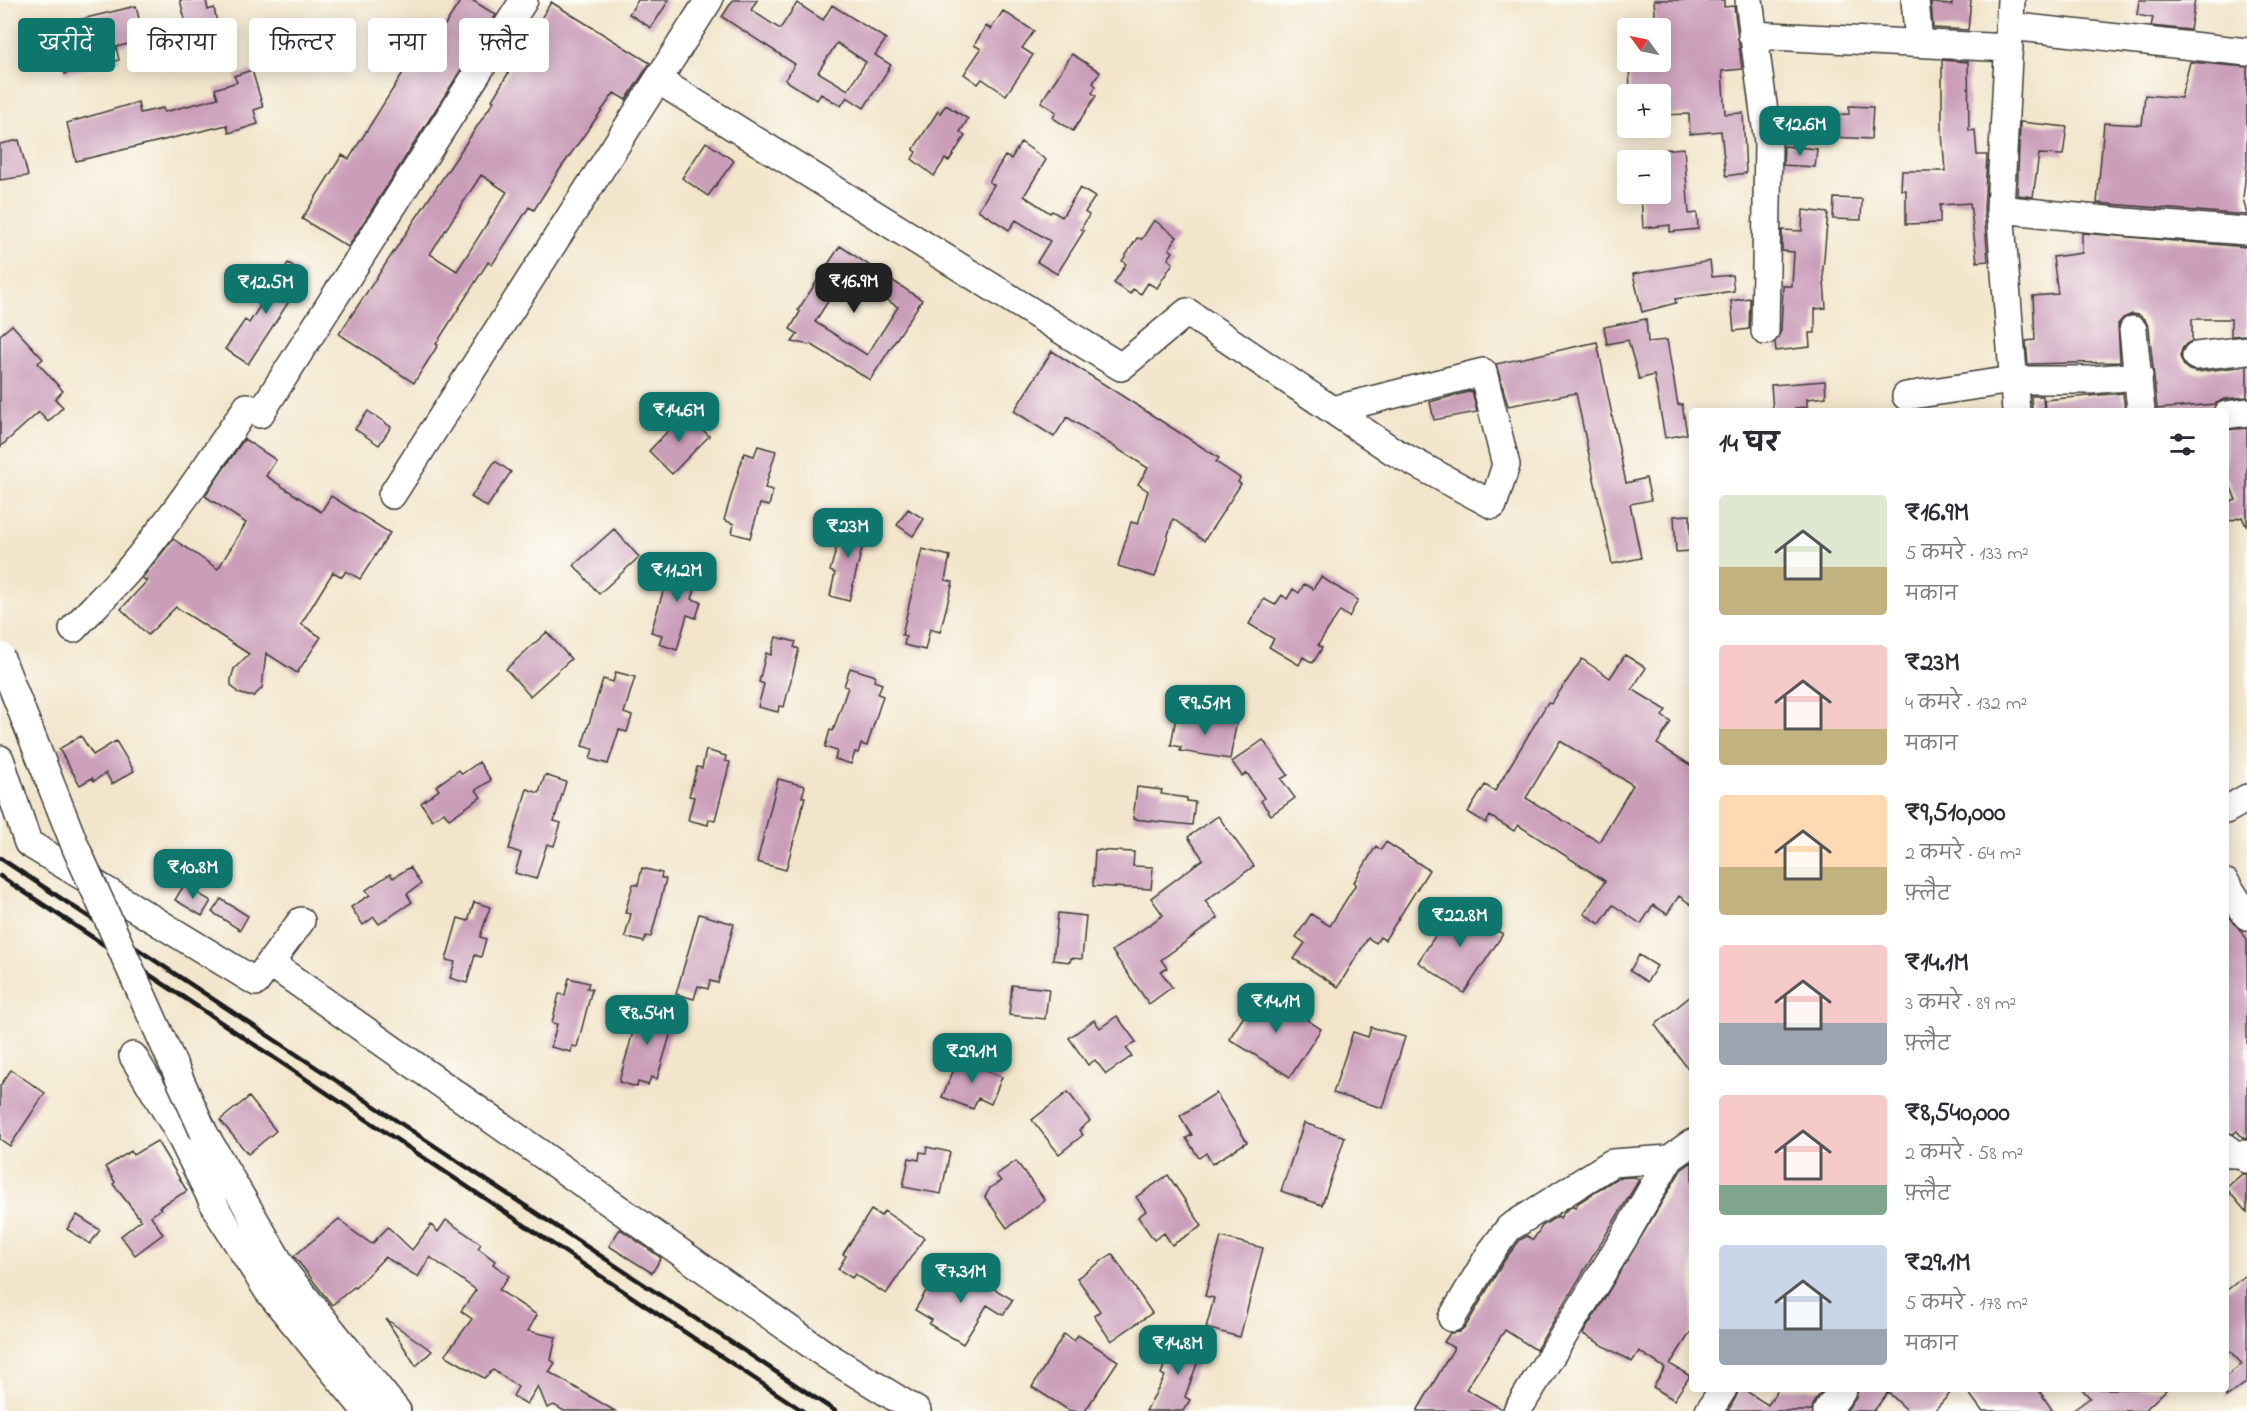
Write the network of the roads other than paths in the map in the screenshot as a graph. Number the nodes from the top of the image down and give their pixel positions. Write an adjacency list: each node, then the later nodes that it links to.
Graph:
1 (525, 0): 25 (street)
2 (709, 0): 9 (street)
3 (1749, 0): 6 (street)
4 (1915, 0): 7 (street)
5 (2010, 25): 7 (street); 8 (street); 10 (street)
6 (1752, 35): 7 (street); 13 (street)
7 (1919, 43)
8 (2247, 52)
9 (658, 80): 21 (street); 24 (street)
10 (2000, 209): 11 (street); 17 (street)
11 (2247, 231)
12 (2133, 330): 16 (street)
13 (1765, 331)
14 (2247, 350): 15 (street)
15 (2196, 356)
16 (2139, 376): 17 (street); 20 (street)
17 (2012, 380): 18 (street); 19 (street)
18 (1906, 396)
19 (2016, 408)
20 (2141, 408)
21 (1332, 410): 21 (street)
22 (2247, 412): 23 (street)
23 (2229, 415)
24 (392, 495)
25 (73, 629)
26 (0, 656): 43 (street, bridge)
27 (0, 759): 33 (street)
28 (2247, 798): 29 (street)
29 (2229, 808)
30 (2229, 888): 31 (street)
31 (2247, 916)
32 (301, 921): 33 (street)
33 (270, 963): 44 (street)
34 (133, 1056): 42 (street)
35 (1689, 1145): 37 (street)
36 (2229, 1151): 38 (street)
37 (1670, 1159): 39 (street); 45 (street)
38 (2247, 1159)
39 (1452, 1317)
40 (1721, 1392): 46 (street)
41 (1841, 1392): 47 (street)
42 (366, 1411)
43 (397, 1411)
44 (917, 1411)
45 (1517, 1411)
46 (1709, 1411)
47 (1827, 1411)

